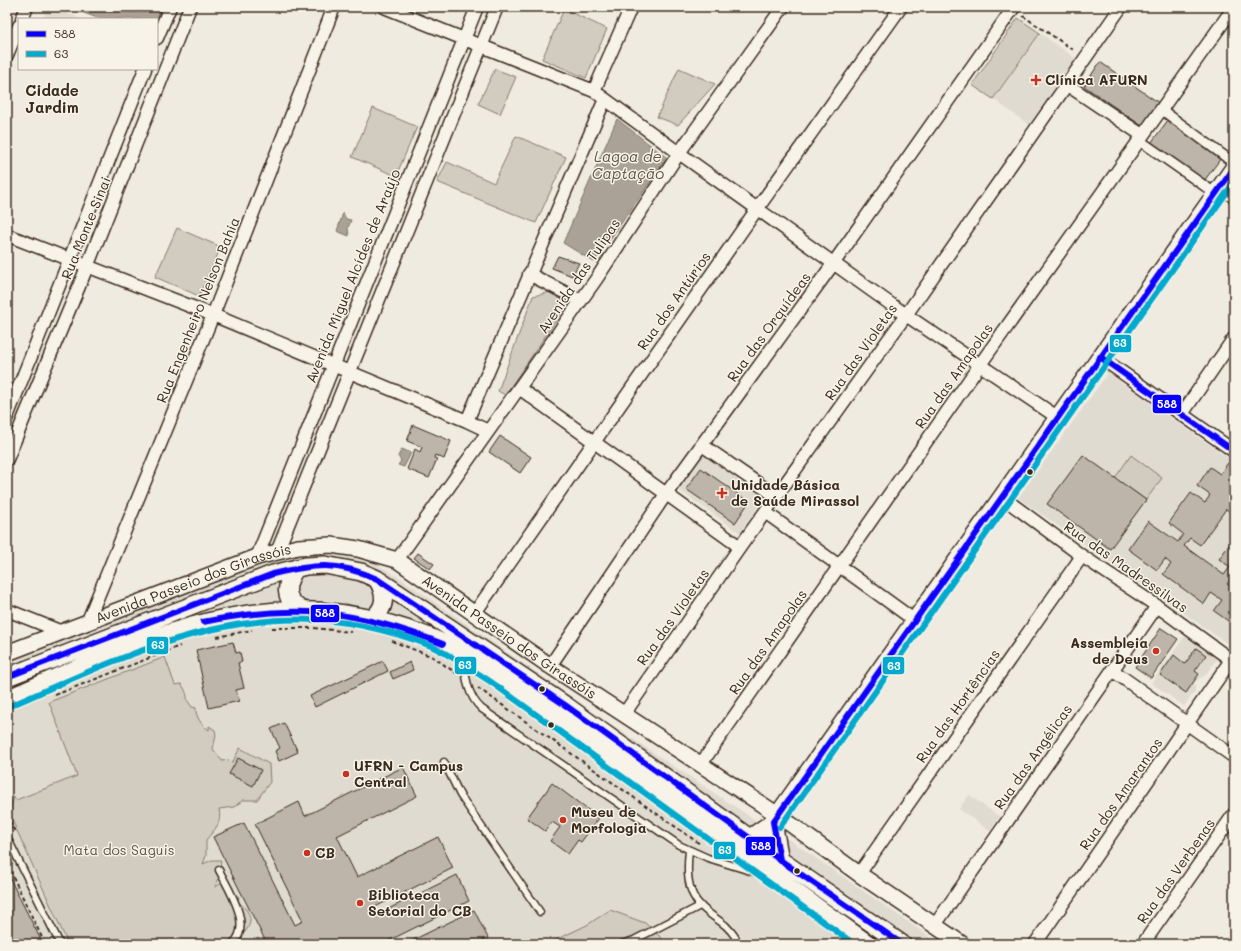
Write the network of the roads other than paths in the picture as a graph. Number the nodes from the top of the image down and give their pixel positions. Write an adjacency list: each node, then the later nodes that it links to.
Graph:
1 (27, 7): 14 (street)
2 (170, 7): 16 (street)
3 (190, 7): 34 (street, Rua Monte Sinai)
4 (334, 7): 37 (street, Rua Engenheiro Nelson Bahia)
5 (384, 7): 17 (street)
6 (477, 7): 17 (street, Avenida Miguel Alcídes de Araújo)
7 (497, 7): 18 (street)
8 (631, 7): 22 (street)
9 (783, 7): 26 (street, Avenida das Tulipas)
10 (901, 7): 30 (street, Rua dos Antúrios)
11 (1121, 7): 21 (street, Rua das Violetas)
12 (1234, 7): 24 (street, Rua das Amapolas)
13 (1012, 8): 33 (street, Rua das Orquídeas)
14 (22, 18)
15 (18, 28): 19 (street)
16 (158, 36)
17 (464, 39): 18 (street); 41 (street, Avenida Miguel Alcídes de Araújo)
18 (481, 46): 22 (street); 43 (street)
19 (7, 55)
20 (144, 70): 32 (street, Rua Monte Sinai)
21 (1066, 84): 25 (street); 38 (street, Rua das Violetas)
22 (594, 91): 23 (street)
23 (604, 99): 26 (street); 35 (street)
24 (1162, 110): 25 (street, Rua das Amapolas); 27 (street)
25 (1141, 138): 29 (street); 42 (street, Rua das Amapolas)
26 (679, 154): 30 (street); 36 (street, Avenida das Tulipas)
27 (1234, 163)
28 (1234, 168): 29 (main road)
29 (1224, 192): 40 (main road)
30 (757, 209): 33 (street); 50 (street, Rua dos Antúrios)
31 (7, 235): 32 (street)
32 (69, 259): 34 (street); 46 (street, Rua Monte Sinai)
33 (833, 264): 38 (street); 51 (street, Rua das Orquídeas)
34 (87, 266): 37 (street); 53 (street, Rua Monte Sinai)
35 (529, 274): 36 (street); 48 (street)
36 (581, 301): 44 (street, Avenida das Tulipas)
37 (213, 315): 41 (street); 72 (street, Rua Engenheiro Nelson Bahia)
38 (906, 315): 42 (street); 55 (street, Rua das Violetas)
39 (1234, 338): 45 (street)
40 (1100, 357): 45 (street); 47 (main road)
41 (334, 366): 43 (street); 61 (street, Avenida Miguel Alcídes de Araújo)
42 (979, 366): 47 (street); 63 (street, Rua das Amapolas)
43 (351, 373): 48 (street); 59 (street)
44 (519, 388): 49 (street, Avenida das Tulipas); 50 (street)
45 (1182, 414): 52 (street)
46 (7, 416)
47 (1057, 418): 56 (main road)
48 (466, 420): 49 (street)
49 (488, 431): 62 (street, Avenida das Tulipas)
50 (594, 442): 54 (street); 69 (street, Rua dos Antúrios)
51 (702, 445): 54 (street, Rua das Orquídeas); 55 (street)
52 (1234, 451)
53 (7, 460)
54 (666, 494): 58 (street); 77 (street, Rua das Orquídeas)
55 (776, 496): 57 (street, Rua das Violetas)
56 (1002, 497): 60 (street, Rua das Madressilvas); 71 (main road)
57 (765, 512): 58 (street, Rua das Violetas); 63 (street)
58 (740, 547): 81 (street, Rua das Violetas)
59 (277, 552): 61 (street, Avenida Passeio dos Girassóis); 62 (street, Avenida Passeio dos Girassóis)
60 (1082, 556): 66 (street, Rua das Madressilvas); 93 (street, Rua das Hortências)
61 (257, 557): 72 (street, Avenida Passeio dos Girassóis)
62 (396, 560): 69 (street, Avenida Passeio dos Girassóis)
63 (839, 565): 71 (street); 85 (street, Rua das Amapolas)
64 (296, 568): 65 (main road); 68 (main road); 79 (main road)
65 (377, 579): 70 (main road); 89 (main road)
66 (1157, 606): 76 (street, Rua das Madressilvas); 78 (street, Rua das Angélicas)
67 (7, 610): 73 (street)
68 (304, 611): 70 (main road); 80 (main road)
69 (474, 614): 77 (street, Avenida Passeio dos Girassóis)
70 (372, 619): 75 (main road)
71 (914, 620): 87 (main road)
72 (88, 623): 73 (street, Avenida Passeio dos Girassóis)
73 (62, 632): 74 (street, Avenida Passeio dos Girassóis)
74 (7, 653)
75 (465, 657): 90 (lane); 94 (main road)
76 (1232, 661): 82 (street, Rua dos Amarantos)
77 (550, 666): 81 (street, Avenida Passeio dos Girassóis)
78 (1112, 670): 82 (street); 97 (street, Rua das Angélicas)
79 (7, 677)
80 (7, 699)
81 (624, 714): 85 (street, Avenida Passeio dos Girassóis)
82 (1188, 723): 83 (street); 105 (street, Rua dos Amarantos)
83 (1234, 757)
84 (444, 762): 96 (lane)
85 (701, 764): 87 (street, Avenida Passeio dos Girassóis)
86 (1234, 814): 106 (street, Rua das Verbenas)
87 (776, 818): 89 (main road); 91 (main road); 93 (street, Avenida Passeio dos Girassóis)
88 (7, 837): 98 (lane)
89 (750, 838): 91 (main road)
90 (690, 850): 94 (lane); 95 (lane)
91 (780, 860): 103 (main road)
92 (219, 870): 99 (lane)
93 (859, 874): 97 (street, Avenida Passeio dos Girassóis)
94 (778, 879): 102 (main road)
95 (700, 906): 100 (lane); 101 (lane)
96 (540, 912)
97 (935, 925): 104 (street, Avenida Passeio dos Girassóis)
98 (60, 944)
99 (232, 944)
100 (622, 944)
101 (738, 944)
102 (868, 944)
103 (902, 944)
104 (962, 944)
105 (1035, 944)
106 (1143, 944)

